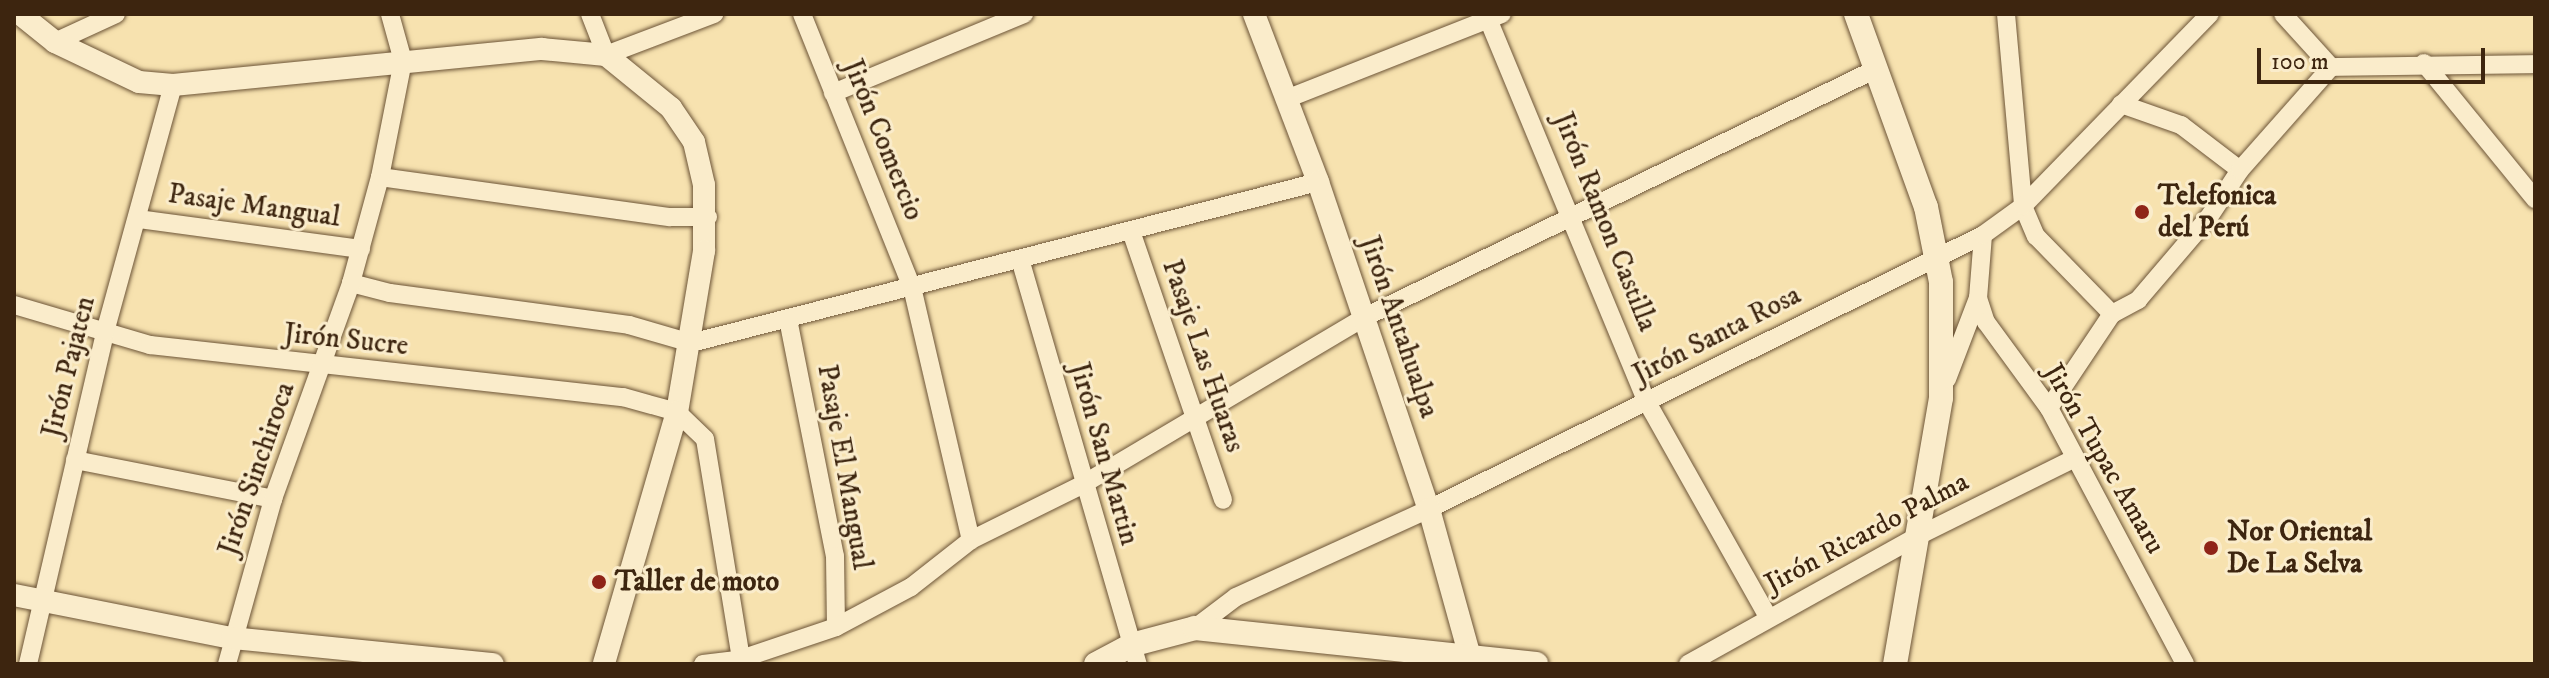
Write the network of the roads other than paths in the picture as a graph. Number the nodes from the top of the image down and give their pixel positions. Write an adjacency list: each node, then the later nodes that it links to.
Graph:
1 (116, 14): 14 (street)
2 (390, 14): 16 (street)
3 (590, 14): 15 (street)
4 (714, 14): 15 (street)
5 (802, 14): 22 (street, Jirón Comercio)
6 (1024, 14): 22 (street)
7 (1254, 14): 23 (street, Jirón Antahualpa)
8 (1856, 14): 20 (main road)
9 (2006, 14): 29 (street)
10 (2210, 14): 24 (street, Jirón Santa Rosa)
11 (2283, 14): 19 (street)
12 (1492, 16): 23 (street); 30 (street, Jirón Ramon Castilla)
13 (29, 18): 14 (street)
14 (55, 42): 21 (street)
15 (606, 55): 16 (street); 31 (street)
16 (403, 61): 21 (street); 26 (street, Jirón Sinchiroca)
17 (2424, 63): 18 (street); 19 (street); 28 (street)
18 (2535, 64)
19 (2331, 67): 25 (street)
20 (1878, 68): 30 (street); 36 (main road)
21 (173, 85): 32 (street, Jirón Pajaten)
22 (833, 93): 39 (street, Jirón Comercio)
23 (1286, 99): 27 (street, Jirón Antahualpa)
24 (2121, 104): 25 (street); 29 (street, Jirón Santa Rosa)
25 (2240, 170): 42 (street)
26 (380, 177): 31 (street); 35 (street, Jirón Sinchiroca)
27 (1318, 182): 33 (street); 43 (street, Jirón Antahualpa)
28 (2535, 199)
29 (2023, 206): 34 (street, Jirón Santa Rosa); 42 (street)
30 (1574, 215): 43 (street); 49 (street, Jirón Ramon Castilla)
31 (708, 217): 46 (street)
32 (139, 219): 35 (street, Pasaje Mangual); 45 (street, Jirón Pajaten)
33 (1131, 231): 37 (street); 52 (street, Pasaje Las Huaras)
34 (1983, 235): 36 (street, Jirón Santa Rosa); 40 (street, Jirón Tupac Amaru)
35 (361, 249): 38 (street, Jirón Sinchiroca)
36 (1938, 253): 48 (main road); 49 (street, Jirón Santa Rosa)
37 (1020, 259): 39 (street); 55 (street, Jirón San Martin)
38 (351, 283): 46 (street); 47 (street, Jirón Sinchiroca)
39 (912, 287): 44 (street); 60 (street, Jirón Comercio)
40 (1978, 298): 48 (street); 50 (street, Jirón Tupac Amaru)
41 (14, 305): 45 (street, Jirón Sucre)
42 (2112, 314): 50 (street)
43 (1363, 318): 52 (street); 58 (street, Jirón Antahualpa)
44 (788, 319): 46 (street); 64 (street, Pasaje El Mangual)
45 (105, 332): 47 (street, Jirón Sucre); 54 (street, Jirón Pajaten)
46 (691, 343): 51 (street)
47 (321, 367): 51 (street, Jirón Sucre); 56 (street, Jirón Sinchiroca)
48 (1941, 398): 59 (main road)
49 (1647, 402): 58 (street, Jirón Santa Rosa); 63 (street, Jirón Ramon Castilla)
50 (2049, 408): 53 (street, Jirón Tupac Amaru)
51 (677, 412): 68 (street); 73 (street)
52 (1192, 421): 55 (street); 57 (street, Pasaje Las Huaras)
53 (2075, 458): 59 (street, Jirón Ricardo Palma); 79 (street, Jirón Tupac Amaru)
54 (75, 460): 56 (street); 62 (street, Jirón Pajaten)
55 (1082, 485): 60 (street); 67 (street, Jirón San Martin)
56 (273, 499): 66 (street, Jirón Sinchiroca)
57 (1223, 500)
58 (1429, 509): 65 (street, Jirón Santa Rosa); 69 (street, Jirón Antahualpa)
59 (1918, 536): 63 (street, Jirón Ricardo Palma); 78 (main road)
60 (971, 540): 64 (street)
61 (14, 595): 62 (street)
62 (43, 604): 66 (street); 70 (street, Jirón Pajaten)
63 (1768, 617): 77 (street, Jirón Ricardo Palma)
64 (836, 627): 68 (street)
65 (1195, 628): 67 (main road); 69 (main road)
66 (232, 638): 71 (street, Jirón Sinchiroca); 72 (street)
67 (1135, 655): 75 (main road)
68 (741, 659): 74 (street)
69 (1470, 661): 76 (main road)
70 (28, 664)
71 (227, 664)
72 (493, 664)
73 (604, 664)
74 (703, 664)
75 (1096, 664)
76 (1536, 664)
77 (1688, 664)
78 (1895, 664)
79 (2185, 664)

